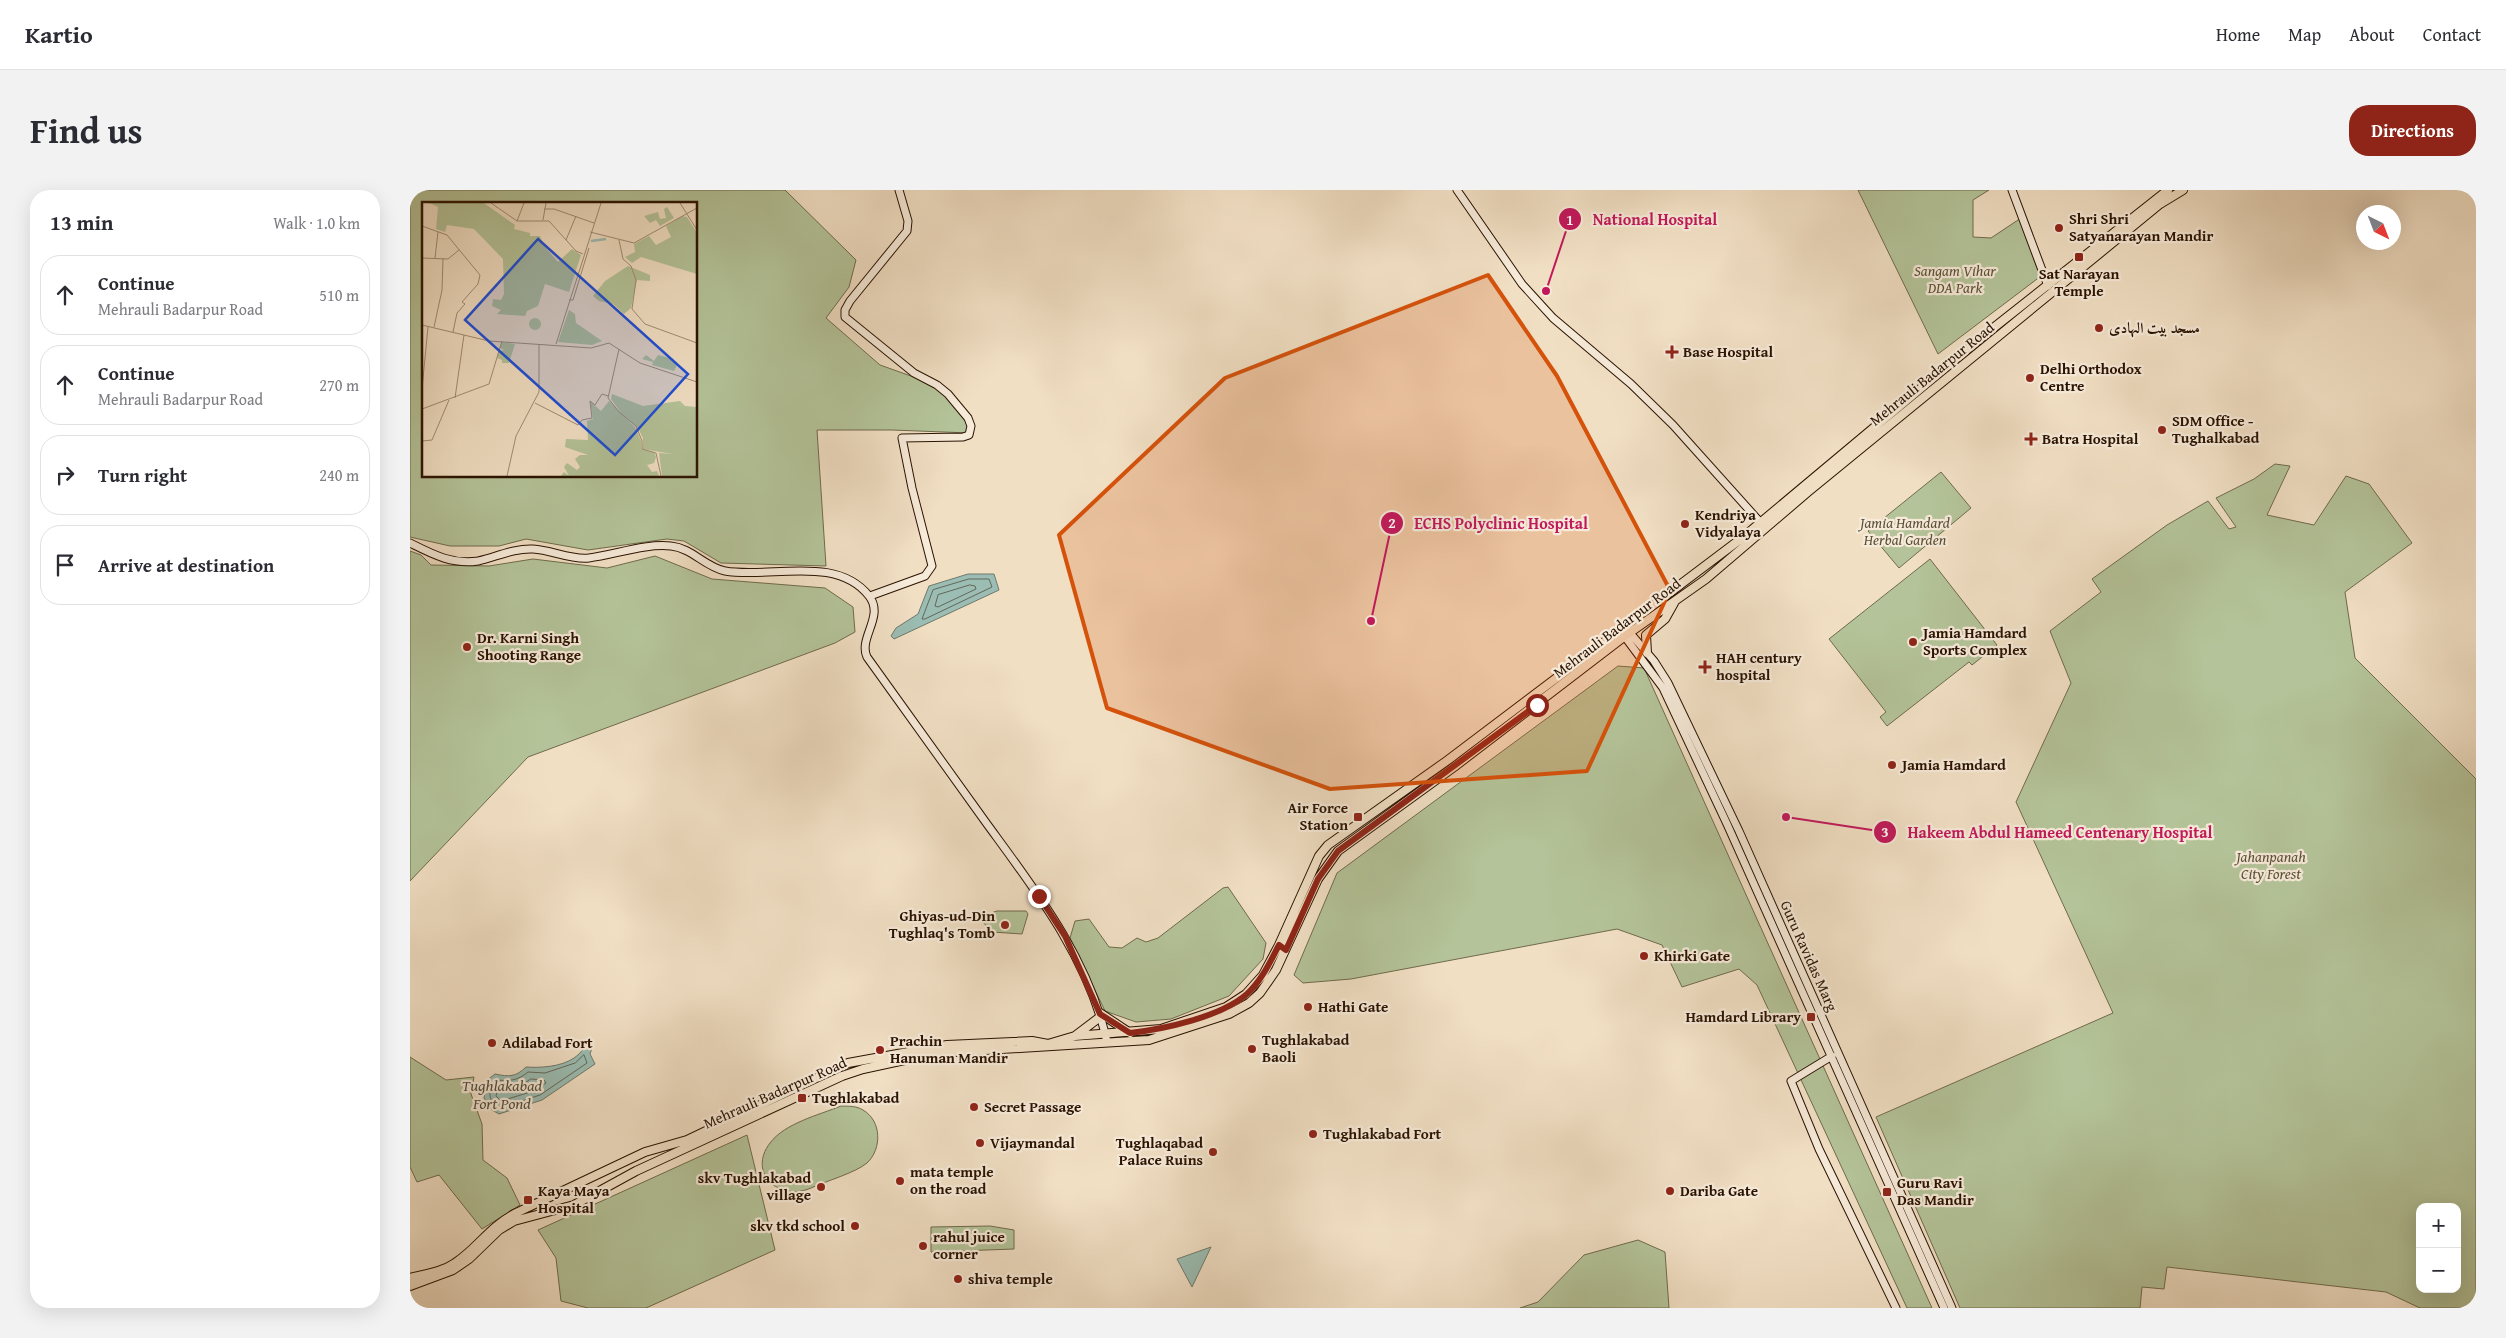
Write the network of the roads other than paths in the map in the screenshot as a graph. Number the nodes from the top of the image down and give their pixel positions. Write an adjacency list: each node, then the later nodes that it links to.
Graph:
1 (899, 190): 14 (street)
2 (1457, 190): 9 (street)
3 (1460, 190): 9 (street)
4 (2013, 190): 8 (street)
5 (2168, 190): 7 (main road, Mehrauli Badarpur Road)
6 (2183, 190): 7 (main road, Mehrauli Badarpur Road)
7 (2120, 232): 8 (main road, Mehrauli Badarpur Road); 11 (main road, Mehrauli Badarpur Road)
8 (2049, 285): 10 (main road, Mehrauli Badarpur Road)
9 (1559, 322): 12 (street)
10 (1798, 489): 11 (main road); 12 (main road, Mehrauli Badarpur Road)
11 (1804, 496): 15 (main road, Mehrauli Badarpur Road)
12 (1760, 522): 16 (main road, Mehrauli Badarpur Road)
13 (410, 543): 14 (street)
14 (870, 596): 20 (street)
15 (1675, 602): 16 (main road, Mehrauli Badarpur Road); 17 (main road)
16 (1625, 631): 17 (street, Guru Ravidas Marg); 18 (main road, Mehrauli Badarpur Road); 19 (main road, Mehrauli Badarpur Road); 24 (street, Guru Ravidas Marg)
17 (1647, 653): 29 (street, Guru Ravidas Marg)
18 (1279, 945): 19 (main road); 21 (main road, Mehrauli Badarpur Road)
19 (1286, 950): 23 (main road, Mehrauli Badarpur Road)
20 (1100, 1015): 21 (main road); 22 (main road); 23 (street)
21 (1130, 1033): 23 (main road, Mehrauli Badarpur Road)
22 (1075, 1036): 23 (main road, Mehrauli Badarpur Road); 25 (main road, Mehrauli Badarpur Road)
23 (1106, 1038): 26 (main road, Mehrauli Badarpur Road)
24 (1832, 1056): 27 (street); 28 (street, Guru Ravidas Marg)
25 (410, 1278)
26 (410, 1286)
27 (1896, 1308)
28 (1944, 1308)
29 (1952, 1308)

